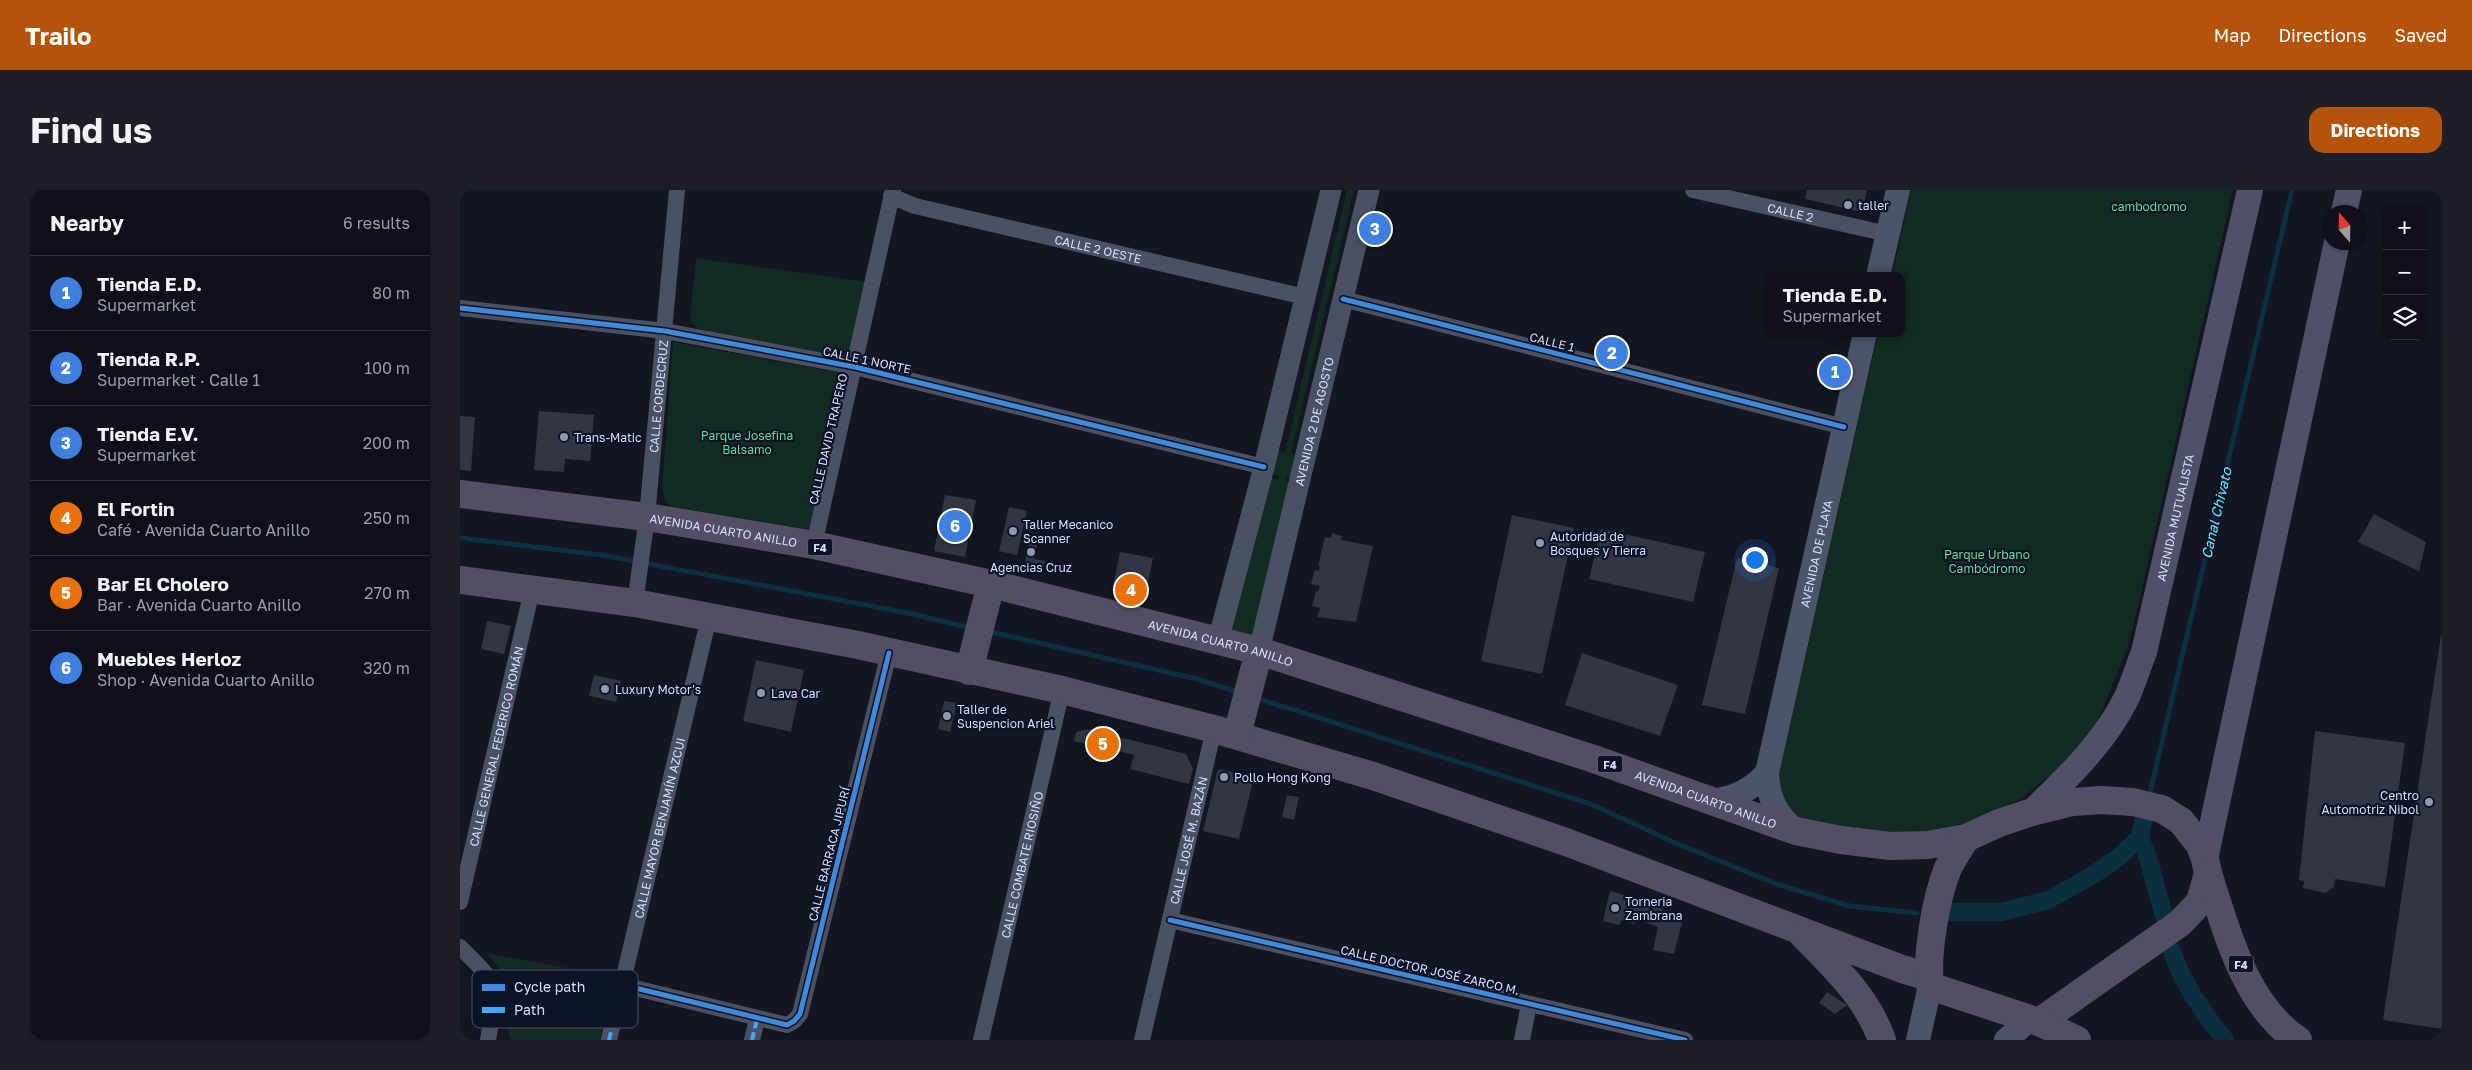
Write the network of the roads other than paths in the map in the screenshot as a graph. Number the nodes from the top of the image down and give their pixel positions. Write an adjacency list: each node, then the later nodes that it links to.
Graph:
1 (677, 190): 16 (street, CALLE CORDECRUZ)
2 (1331, 190): 13 (street)
3 (1369, 190): 14 (street, AVENIDA 2 DE AGOSTO)
4 (1693, 190): 10 (street, CALLE 2)
5 (1898, 190): 10 (main road)
6 (2250, 190): 37 (main road, AVENIDA MUTUALISTA)
7 (2349, 190): 9 (main road)
8 (892, 193): 13 (street, CALLE 2 OESTE); 18 (street, CALLE DAVID TRAPERO)
9 (2346, 205)
10 (1888, 234): 12 (main road)
11 (2335, 250): 40 (main road)
12 (1879, 272)
13 (1305, 297): 20 (street)
14 (1343, 299): 19 (street, CALLE 1); 31 (street, AVENIDA 2 DE AGOSTO)
15 (460, 308): 16 (street, CALLE 1 NORTE)
16 (665, 331): 18 (street, CALLE 1 NORTE); 22 (street, CALLE CORDECRUZ)
17 (1864, 337): 19 (main road, AVENIDA DE PLAYA)
18 (855, 366): 20 (street, CALLE 1 NORTE); 23 (street, CALLE DAVID TRAPERO)
19 (1844, 427): 35 (main road, AVENIDA DE PLAYA)
20 (1264, 467): 29 (street)
21 (460, 494): 22 (highway, AVENIDA CUARTO ANILLO / F4)
22 (645, 530): 23 (highway, AVENIDA CUARTO ANILLO / F4); 27 (street, CALLE CORDECRUZ)
23 (814, 545): 26 (highway, AVENIDA CUARTO ANILLO / F4)
24 (460, 580): 25 (highway)
25 (532, 590): 27 (highway); 41 (street, CALLE GENERAL FEDERICO ROMÁN)
26 (989, 591): 29 (highway, AVENIDA CUARTO ANILLO / F4); 32 (highway)
27 (637, 592): 28 (highway)
28 (709, 617): 30 (highway); 46 (street, CALLE MAYOR BENJAMÍN AZCUI)
29 (1218, 641): 31 (highway, AVENIDA CUARTO ANILLO / F4)
30 (889, 652): 32 (highway); 50 (street, CALLE BARRACA JIPURÍ)
31 (1256, 661): 34 (highway); 36 (highway, AVENIDA CUARTO ANILLO / F4)
32 (972, 664): 33 (highway)
33 (1062, 690): 34 (highway); 53 (street, CALLE COMBATE RIOSIÑO)
34 (1230, 728): 42 (street, CALLE JOSÉ M. BAZÁN); 43 (highway)
35 (1767, 773): 36 (main road); 38 (main road, AVENIDA DE PLAYA)
36 (1712, 801): 38 (highway, AVENIDA CUARTO ANILLO / F4)
37 (2032, 812): 39 (highway, F4); 40 (highway, F4)
38 (1796, 830): 39 (highway, AVENIDA CUARTO ANILLO / F4)
39 (1966, 838): 47 (highway)
40 (2207, 866): 51 (highway); 61 (highway, F4)
41 (460, 902)
42 (1170, 920): 49 (street, CALLE DOCTOR JOSÉ ZARCO M.); 54 (street, CALLE JOSÉ M. BAZÁN)
43 (1797, 929): 47 (highway); 57 (highway)
44 (460, 947): 45 (street)
45 (484, 970)
46 (627, 970)
47 (1929, 982): 51 (highway); 58 (main road)
48 (638, 989): 50 (street)
49 (1529, 1004): 55 (street); 56 (street, CALLE DOCTOR JOSÉ ZARCO M.)
50 (757, 1019): 52 (street)
51 (2034, 1021): 59 (main road); 60 (highway)
52 (752, 1040)
53 (981, 1040)
54 (1142, 1040)
55 (1522, 1040)
56 (1685, 1040)
57 (1882, 1040)
58 (1918, 1040)
59 (2006, 1040)
60 (2077, 1040)
61 (2298, 1040)

